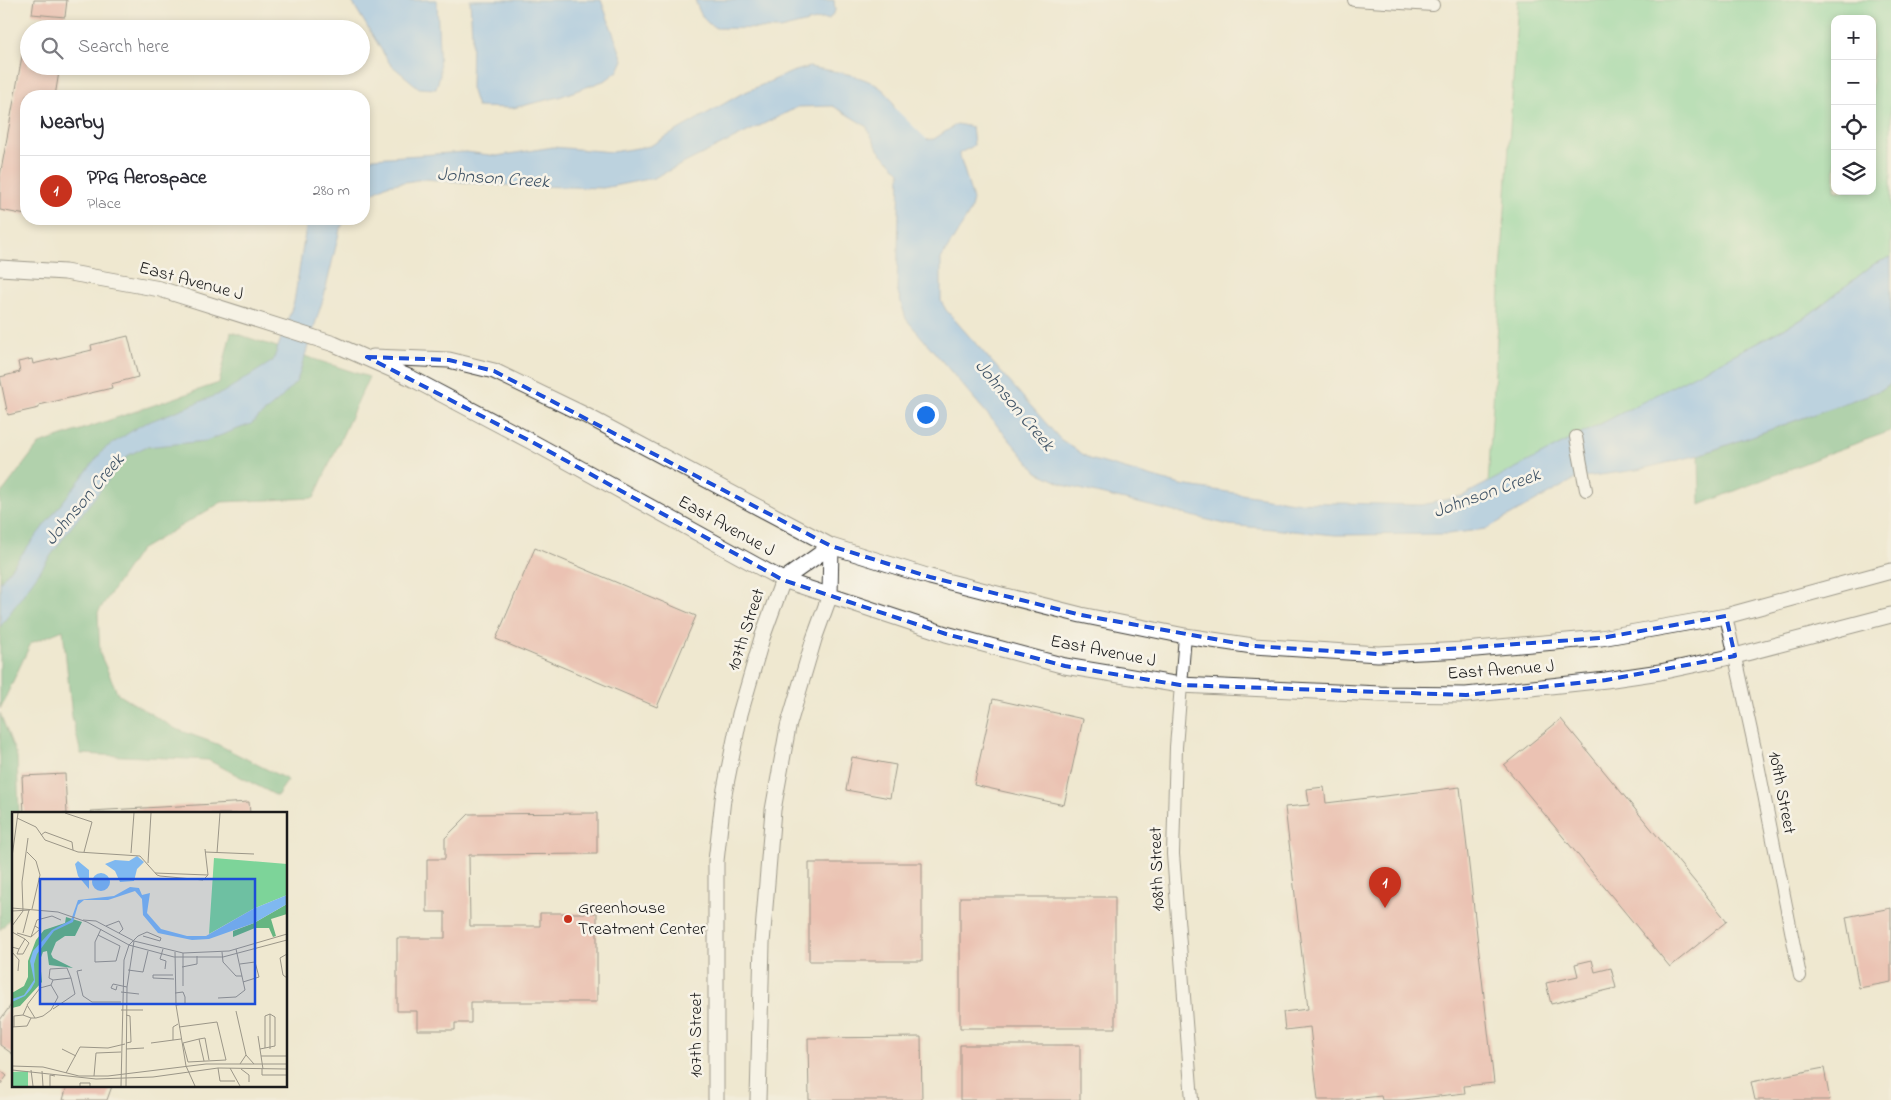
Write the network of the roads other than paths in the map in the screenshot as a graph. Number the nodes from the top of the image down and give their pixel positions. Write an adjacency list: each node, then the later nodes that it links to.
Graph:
1 (1354, 0): 2 (street)
2 (1433, 5)
3 (0, 268): 4 (street, East Avenue J)
4 (366, 357): 7 (street, East Avenue J); 9 (street, East Avenue J)
5 (1576, 437): 6 (street)
6 (1586, 490)
7 (831, 546): 9 (street, 107th Street); 10 (street); 13 (street, East Avenue J)
8 (1891, 571): 12 (street, East Avenue J)
9 (784, 580): 10 (street, East Avenue J); 17 (street, 107th Street)
10 (830, 595): 15 (street, East Avenue J); 18 (street)
11 (1891, 615): 14 (street, East Avenue J)
12 (1726, 616): 13 (street, East Avenue J); 14 (street, 109th Street)
13 (1185, 636): 15 (street, 108th Street)
14 (1735, 656): 15 (street, East Avenue J); 16 (street, 109th Street)
15 (1180, 685): 19 (street, 108th Street)
16 (1800, 976)
17 (716, 1100)
18 (758, 1100)
19 (1192, 1100)

